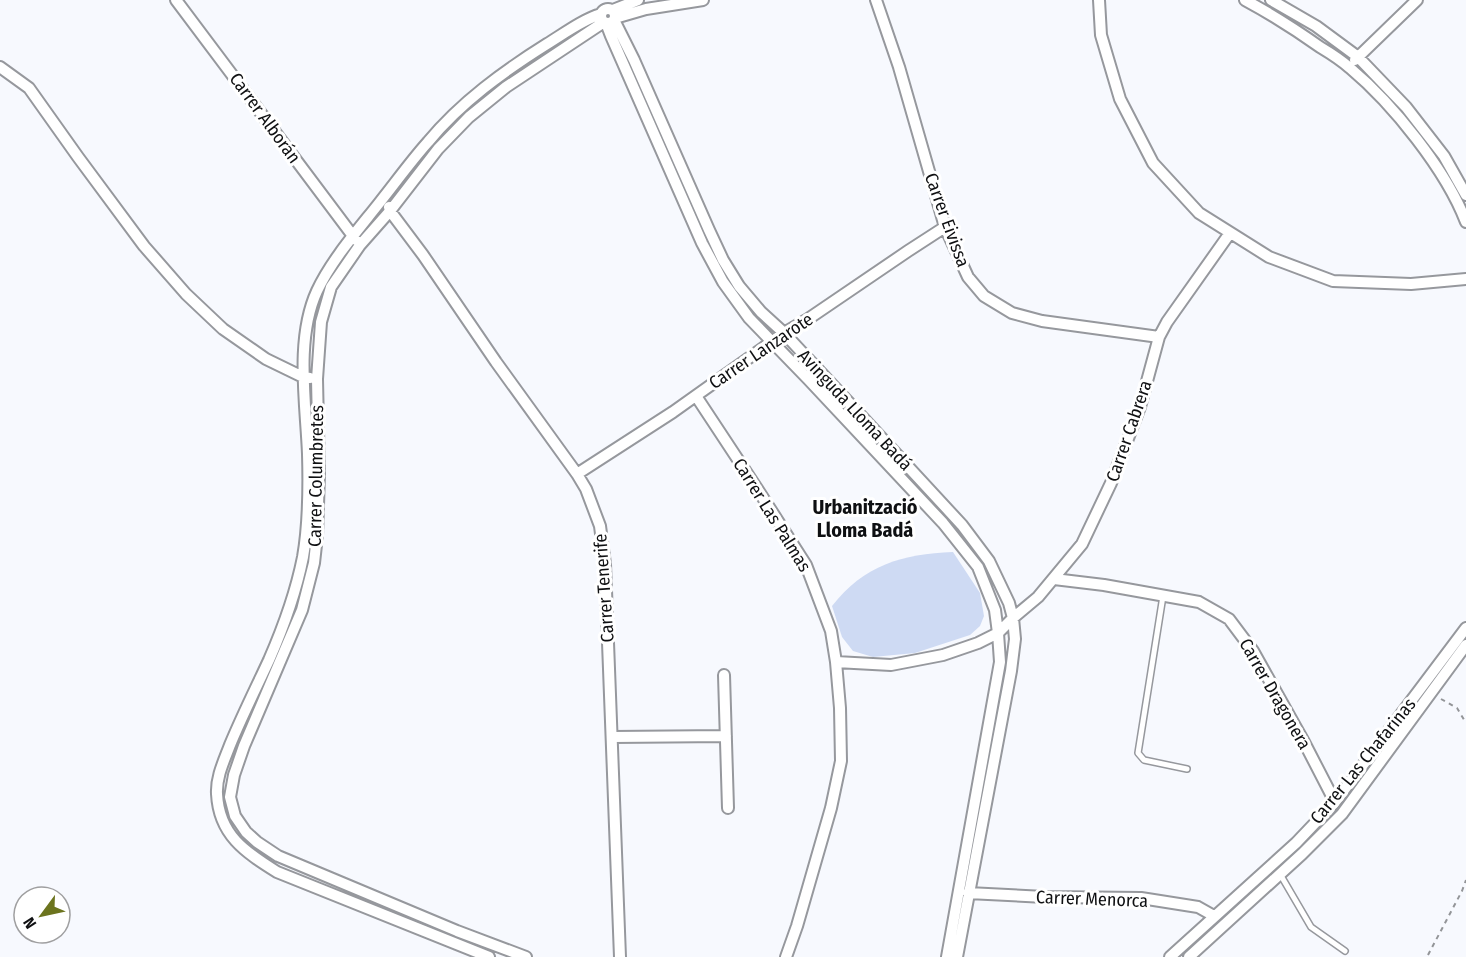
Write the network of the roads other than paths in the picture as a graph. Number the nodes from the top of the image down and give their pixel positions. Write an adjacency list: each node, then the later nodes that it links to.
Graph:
1 (176, 0): 19 (street, Carrer Alborán)
2 (638, 0): 9 (street)
3 (703, 0): 9 (street)
4 (876, 0): 17 (street, Carrer Eivissa)
5 (1099, 0): 18 (street)
6 (1245, 0): 11 (street)
7 (1271, 0): 10 (street)
8 (1417, 0): 10 (street)
9 (608, 15): 13 (street, Carrer Columbretes); 15 (street, Carrer Columbretes); 21 (street, Avinguda Lloma Badá); 23 (street, Avinguda Lloma Badá)
10 (1358, 57): 11 (street); 14 (street)
11 (1349, 66): 16 (street)
12 (0, 67): 24 (street)
13 (387, 193): 15 (street); 19 (street, Carrer Columbretes)
14 (1466, 195)
15 (390, 211): 19 (street, Carrer Columbretes); 27 (street, Carrer Tenerife)
16 (1466, 222)
17 (945, 227): 21 (street, Carrer Lanzarote); 22 (street, Carrer Eivissa)
18 (1230, 233): 20 (street); 22 (street, Carrer Cabrera)
19 (356, 241): 24 (street, Carrer Columbretes); 25 (street, Carrer Columbretes)
20 (1466, 279)
21 (784, 333): 23 (street, Carrer Lanzarote); 30 (street, Avinguda Lloma Badá)
22 (1159, 337): 28 (street, Carrer Cabrera)
23 (772, 342): 26 (street, Carrer Lanzarote); 32 (street, Avinguda Lloma Badá)
24 (303, 377): 25 (street); 45 (street, Carrer Columbretes)
25 (317, 380): 46 (street, Carrer Columbretes)
26 (696, 396): 27 (street, Carrer Lanzarote); 34 (street, Carrer Las Palmas)
27 (577, 474): 37 (street, Carrer Tenerife)
28 (1054, 579): 29 (street, Carrer Dragonera); 30 (street, Carrer Cabrera)
29 (1163, 596): 38 (lane); 39 (street, Carrer Dragonera)
30 (1013, 618): 32 (street, Carrer Cabrera); 42 (street, Avinguda Lloma Badá)
31 (1466, 628): 39 (street, Carrer Las Chafarinas)
32 (998, 633): 34 (street, Carrer Cabrera); 49 (street, Avinguda Lloma Badá)
33 (1466, 645): 41 (street, Carrer Las Chafarinas)
34 (836, 663): 48 (street, Carrer Las Palmas)
35 (724, 675): 36 (street)
36 (726, 736): 37 (street); 40 (street)
37 (613, 737): 47 (street, Carrer Tenerife)
38 (1187, 769)
39 (1335, 802): 43 (street, Carrer Las Chafarinas)
40 (728, 808)
41 (1280, 874): 44 (lane); 52 (street, Carrer Las Chafarinas)
42 (968, 893): 43 (street, Carrer Menorca); 50 (street, Avinguda Lloma Badá)
43 (1214, 916): 51 (street, Carrer Las Chafarinas)
44 (1345, 951)
45 (489, 957)
46 (526, 957)
47 (620, 957)
48 (786, 957)
49 (946, 957)
50 (957, 957)
51 (1170, 957)
52 (1189, 957)

